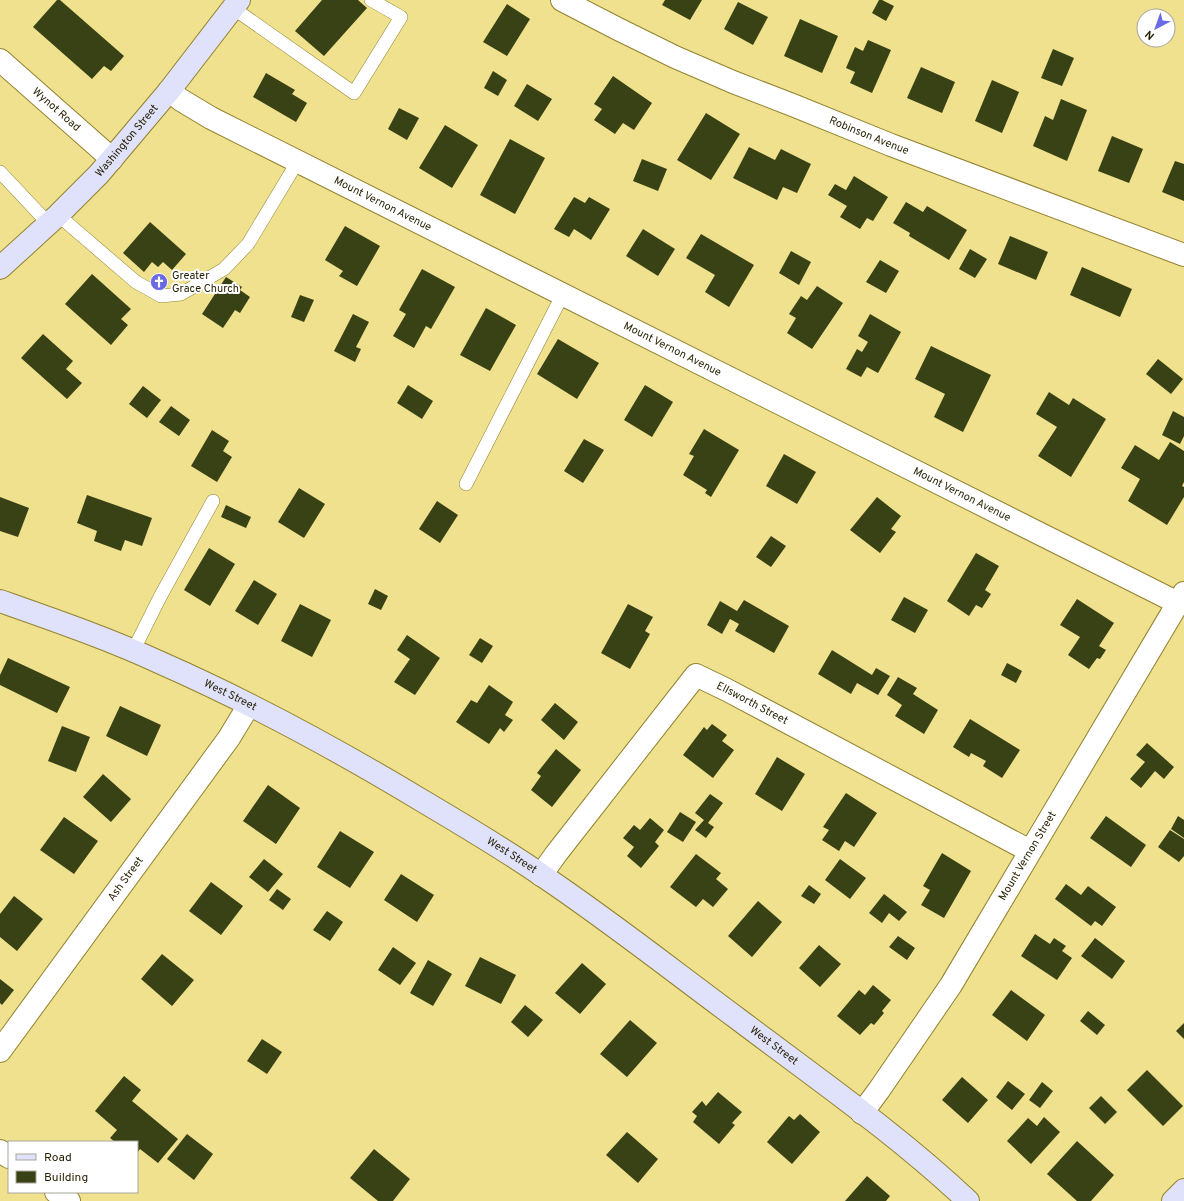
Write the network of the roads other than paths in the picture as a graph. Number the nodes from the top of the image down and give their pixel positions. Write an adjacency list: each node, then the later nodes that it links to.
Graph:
1 (372, 0): 3 (lane)
2 (562, 0): 10 (street, Robinson Avenue)
3 (236, 4): 5 (street, Washington Street)
4 (0, 60): 6 (street, Wynot Road)
5 (169, 92): 6 (street, Washington Street); 7 (street, Mount Vernon Avenue)
6 (112, 159): 9 (street, Washington Street)
7 (298, 161): 9 (lane); 12 (street, Mount Vernon Avenue)
8 (0, 172): 9 (lane)
9 (53, 219): 11 (street, Washington Street)
10 (1184, 255)
11 (0, 268)
12 (563, 294): 13 (lane); 15 (street, Mount Vernon Avenue)
13 (466, 484)
14 (213, 502): 17 (lane)
15 (1181, 598): 19 (street, Mount Vernon Street)
16 (0, 601): 17 (street, West Street)
17 (133, 651): 18 (street, West Street)
18 (249, 705): 20 (street, West Street); 21 (street, Ash Street)
19 (1030, 852): 20 (street, Ellsworth Street); 22 (street, Mount Vernon Street)
20 (542, 875): 22 (street, West Street)
21 (0, 1051)
22 (862, 1113): 28 (street, West Street)
23 (0, 1150): 24 (street)
24 (8, 1156)
25 (1184, 1190): 29 (street)
26 (57, 1193): 27 (street)
27 (69, 1201)
28 (968, 1201)
29 (1173, 1201)

